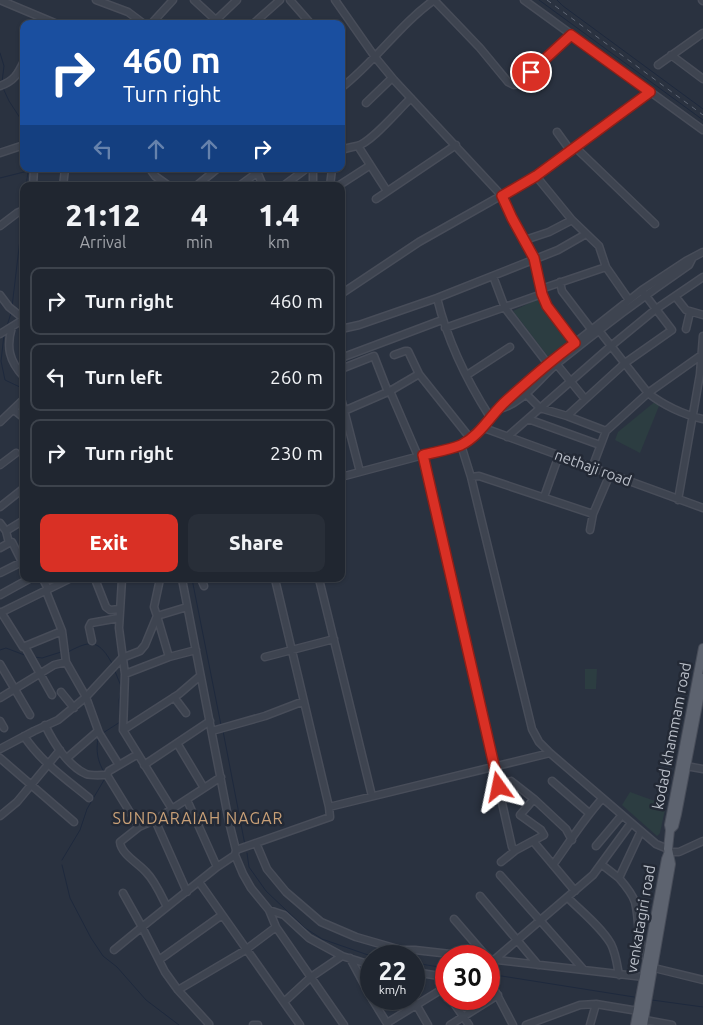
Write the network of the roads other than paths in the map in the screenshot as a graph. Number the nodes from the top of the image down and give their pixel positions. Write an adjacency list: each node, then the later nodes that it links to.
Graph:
1 (0, 0): 12 (street)
2 (96, 0): 13 (street)
3 (173, 0): 14 (street)
4 (194, 0): 15 (street)
5 (237, 0): 16 (street)
6 (280, 0): 17 (street)
7 (290, 0): 18 (street)
8 (335, 0): 22 (street)
9 (434, 0): 11 (street); 20 (street)
10 (524, 0): 20 (street)
11 (425, 2): 22 (street)
12 (40, 20)
13 (139, 20)
14 (155, 20)
15 (216, 20)
16 (220, 20)
17 (258, 20)
18 (308, 20)
19 (703, 33): 21 (street)
20 (571, 35): 29 (street)
21 (671, 55): 23 (street); 26 (street)
22 (375, 57): 25 (street); 28 (street)
23 (658, 65)
24 (20, 68): 27 (street)
25 (392, 78): 30 (street); 31 (street)
26 (703, 79)
27 (2, 85)
28 (345, 85)
29 (650, 92): 32 (street); 37 (street)
30 (411, 98): 34 (street); 36 (street)
31 (366, 103)
32 (703, 130)
33 (557, 132): 37 (street)
34 (456, 145): 51 (street); 52 (street)
35 (20, 146): 39 (street)
36 (358, 146): 38 (street); 40 (street)
37 (573, 148): 45 (street); 56 (street)
38 (345, 149)
39 (0, 153)
40 (369, 166): 50 (street); 51 (street)
41 (152, 172): 46 (street)
42 (213, 172): 47 (street)
43 (255, 172): 48 (street)
44 (302, 172): 49 (street)
45 (536, 176): 52 (street); 55 (street)
46 (163, 182)
47 (201, 182)
48 (244, 182)
49 (288, 182)
50 (344, 182)
51 (387, 191): 53 (street)
52 (502, 196): 59 (street); 66 (street)
53 (376, 199)
54 (20, 212): 57 (street)
55 (572, 220): 58 (street); 59 (street)
56 (655, 224)
57 (0, 226)
58 (586, 234): 61 (street); 62 (street)
59 (525, 240): 61 (street)
60 (703, 252): 68 (street)
61 (534, 258): 63 (street); 67 (street)
62 (606, 267): 65 (street); 72 (street)
63 (493, 276): 71 (street); 73 (street)
64 (703, 277): 70 (street)
65 (560, 282): 67 (street); 83 (street)
66 (345, 291)
67 (541, 292): 73 (street); 87 (street)
68 (644, 293): 72 (street); 74 (street); 83 (street)
69 (0, 295): 77 (street)
70 (675, 296): 74 (street); 75 (street)
71 (436, 298): 78 (street); 81 (street)
72 (629, 300): 83 (street)
73 (506, 308): 82 (street); 93 (street)
74 (656, 309): 88 (street); 94 (street)
75 (690, 312): 76 (street); 84 (street)
76 (703, 314)
77 (20, 315)
78 (442, 320): 82 (street); 92 (street)
79 (20, 321): 80 (street)
80 (11, 327): 85 (street); 96 (street)
81 (345, 328)
82 (445, 328): 98 (street)
83 (595, 329): 87 (street); 88 (street); 93 (street)
84 (686, 329)
85 (1, 333)
86 (703, 336): 90 (street)
87 (575, 343): 93 (street)
88 (611, 346): 94 (street); 99 (street)
89 (510, 347): 98 (street)
90 (702, 354): 102 (street); 111 (street)
91 (394, 355): 97 (street)
92 (345, 356)
93 (552, 363): 99 (street); 101 (street)
94 (625, 363): 102 (street); 103 (street)
95 (345, 367): 100 (street)
96 (20, 370)
97 (419, 374): 100 (street); 119 (street)
98 (467, 374): 112 (street)
99 (570, 380): 103 (street); 105 (street)
100 (389, 391): 107 (street); 123 (street)
101 (523, 391): 105 (street); 112 (street)
102 (648, 393): 111 (street); 117 (street)
103 (585, 399): 110 (street)
104 (20, 403): 106 (street)
105 (540, 408): 110 (street); 113 (street)
106 (14, 410): 108 (street); 115 (street)
107 (345, 412)
108 (20, 415)
109 (345, 416): 127 (street)
110 (567, 416): 117 (street)
111 (692, 416): 114 (street); 133 (street)
112 (490, 417): 116 (street)
113 (528, 419): 118 (street); 121 (street)
114 (703, 419)
115 (0, 422)
116 (484, 428): 118 (street, nethaji road); 119 (street)
117 (606, 431): 121 (street)
118 (507, 437): 124 (street, nethaji road)
119 (470, 438): 120 (street)
120 (461, 445): 123 (street); 130 (street)
121 (600, 445): 126 (street)
122 (16, 453): 125 (street)
123 (421, 456): 127 (street); 207 (street)
124 (559, 456): 126 (street, nethaji road); 132 (street)
125 (0, 466)
126 (592, 468): 128 (street, nethaji road)
127 (360, 472): 129 (street)
128 (610, 474): 133 (street, nethaji road); 136 (street)
129 (345, 476)
130 (471, 477): 132 (street); 200 (street)
131 (20, 491): 134 (street)
132 (544, 497): 136 (street)
133 (678, 500): 135 (street, nethaji road)
134 (0, 507)
135 (703, 508)
136 (594, 514): 139 (street)
137 (20, 522): 140 (street)
138 (0, 523): 140 (street)
139 (590, 530)
140 (6, 531): 141 (street)
141 (9, 543): 142 (street); 143 (street)
142 (0, 548)
143 (20, 557)
144 (20, 563): 145 (street)
145 (0, 573)
146 (24, 582): 156 (street)
147 (44, 582): 155 (street)
148 (63, 582): 155 (street)
149 (96, 582): 158 (street)
150 (122, 582): 158 (street)
151 (159, 582): 160 (street)
152 (183, 582): 157 (street)
153 (276, 582): 168 (street)
154 (320, 582): 163 (street)
155 (47, 590): 159 (street); 162 (street)
156 (0, 595)
157 (187, 607): 160 (street); 167 (street)
158 (120, 609): 161 (street)
159 (0, 612): 165 (street)
160 (157, 616): 169 (street); 171 (street)
161 (119, 618): 164 (street); 171 (street)
162 (62, 631): 165 (street); 172 (street)
163 (334, 639): 168 (street); 216 (street)
164 (92, 641)
165 (25, 647): 174 (street)
166 (703, 648): 178 (main road, kodad khammam road)
167 (196, 650): 169 (street); 176 (street)
168 (292, 650): 170 (street); 185 (street)
169 (169, 657): 175 (street)
170 (265, 657)
171 (120, 660): 175 (street); 182 (street)
172 (66, 662): 174 (street); 182 (street)
173 (0, 664): 179 (street)
174 (40, 673): 179 (street); 181 (street)
175 (125, 674): 193 (street)
176 (200, 676): 183 (street); 190 (street)
177 (703, 678): 178 (main road, kodad khammam road)
178 (700, 687): 208 (main road, kodad khammam road); 230 (main road, kodad khammam road)
179 (15, 689): 184 (street); 188 (street)
180 (61, 692): 186 (street)
181 (52, 695)
182 (86, 697): 186 (street); 194 (street)
183 (174, 697): 187 (street); 193 (street)
184 (0, 698)
185 (304, 701): 195 (street); 221 (street)
186 (74, 708): 191 (street)
187 (186, 713)
188 (30, 715)
189 (0, 721): 192 (street)
190 (210, 721): 195 (street); 197 (street)
191 (45, 726): 196 (street); 199 (street)
192 (4, 728)
193 (123, 730): 201 (street)
194 (98, 731): 203 (street); 206 (street)
195 (212, 731): 211 (street)
196 (24, 736): 198 (street); 204 (street)
197 (178, 744): 205 (street); 215 (street)
198 (0, 749)
199 (60, 750): 203 (street); 204 (street)
200 (550, 753): 207 (street); 220 (street)
201 (138, 754): 205 (street); 206 (street)
202 (0, 758): 213 (street)
203 (66, 758): 210 (street)
204 (47, 764): 213 (street); 217 (street)
205 (144, 764): 222 (street)
206 (119, 765): 210 (street)
207 (494, 766): 214 (street); 216 (street)
208 (686, 766): 209 (street); 230 (main road, kodad khammam road)
209 (703, 769)
210 (106, 775): 229 (street)
211 (221, 776): 215 (street); 238 (street)
212 (552, 781): 223 (street)
213 (32, 784): 225 (street); 227 (street)
214 (499, 787): 218 (street); 237 (street)
215 (204, 788): 219 (street)
216 (372, 796): 221 (street)
217 (89, 798)
218 (534, 799): 232 (street); 233 (street)
219 (187, 800): 222 (street); 243 (street)
220 (603, 800): 223 (street); 224 (street)
221 (329, 807): 235 (street)
222 (172, 809): 226 (street)
223 (589, 813): 233 (street)
224 (622, 815): 228 (street); 236 (street)
225 (0, 816)
226 (155, 820): 229 (street); 248 (street)
227 (74, 822)
228 (631, 822): 231 (street); 241 (street)
229 (139, 826): 252 (street)
230 (670, 830): 239 (main road, kodad khammam road)
231 (641, 831): 239 (street); 245 (street)
232 (533, 840): 237 (street); 242 (street)
233 (572, 840): 242 (street)
234 (703, 841): 239 (street)
235 (256, 843): 238 (street); 263 (street)
236 (596, 846)
237 (516, 850): 240 (street)
238 (237, 851): 243 (street); 253 (street)
239 (668, 852): 270 (main road, venkatagiri road)
240 (501, 862)
241 (601, 864): 245 (street); 247 (street)
242 (553, 865): 247 (street)
243 (217, 867): 246 (street)
244 (500, 875): 256 (street)
245 (619, 878): 270 (street)
246 (199, 882): 248 (street); 254 (street)
247 (575, 891): 251 (street)
248 (187, 892): 252 (street)
249 (124, 893): 257 (street)
250 (480, 896): 259 (street)
251 (568, 898): 256 (street); 273 (street)
252 (167, 907): 257 (street)
253 (269, 910): 258 (street); 265 (street)
254 (222, 914): 262 (street); 267 (street)
255 (454, 919): 260 (street)
256 (540, 922): 259 (street); 272 (street)
257 (142, 927): 261 (street); 267 (street)
258 (276, 927): 262 (street); 275 (street)
259 (517, 941): 264 (street); 271 (street)
260 (476, 945)
261 (114, 950)
262 (246, 950): 278 (street); 280 (street)
263 (435, 952)
264 (500, 953)
265 (342, 956): 266 (street); 275 (street)
266 (350, 958): 269 (street); 274 (street)
267 (159, 960): 278 (street)
268 (500, 960): 271 (street)
269 (360, 961)
270 (649, 964): 276 (main road, venkatagiri road); 277 (street); 288 (main road)
271 (538, 965): 272 (street)
272 (583, 970): 273 (street)
273 (619, 975): 276 (street)
274 (360, 976)
275 (310, 977): 280 (street); 295 (street)
276 (644, 977): 288 (main road, venkatagiri road)
277 (703, 980)
278 (178, 990): 291 (street)
279 (500, 999): 299 (street)
280 (284, 1002): 294 (street)
281 (596, 1004): 288 (street); 289 (street); 302 (street)
282 (379, 1010): 290 (street)
283 (405, 1010): 290 (street)
284 (420, 1010): 296 (street)
285 (458, 1010): 287 (street)
286 (474, 1010): 287 (street)
287 (463, 1017): 297 (street); 298 (street)
288 (639, 1017): 303 (street)
289 (545, 1018): 300 (street); 301 (street)
290 (387, 1024)
291 (209, 1025)
292 (252, 1025): 293 (street)
293 (258, 1025)
294 (300, 1025)
295 (344, 1025)
296 (428, 1025)
297 (450, 1025)
298 (468, 1025)
299 (513, 1025)
300 (526, 1025)
301 (548, 1025)
302 (590, 1025)
303 (672, 1025)

